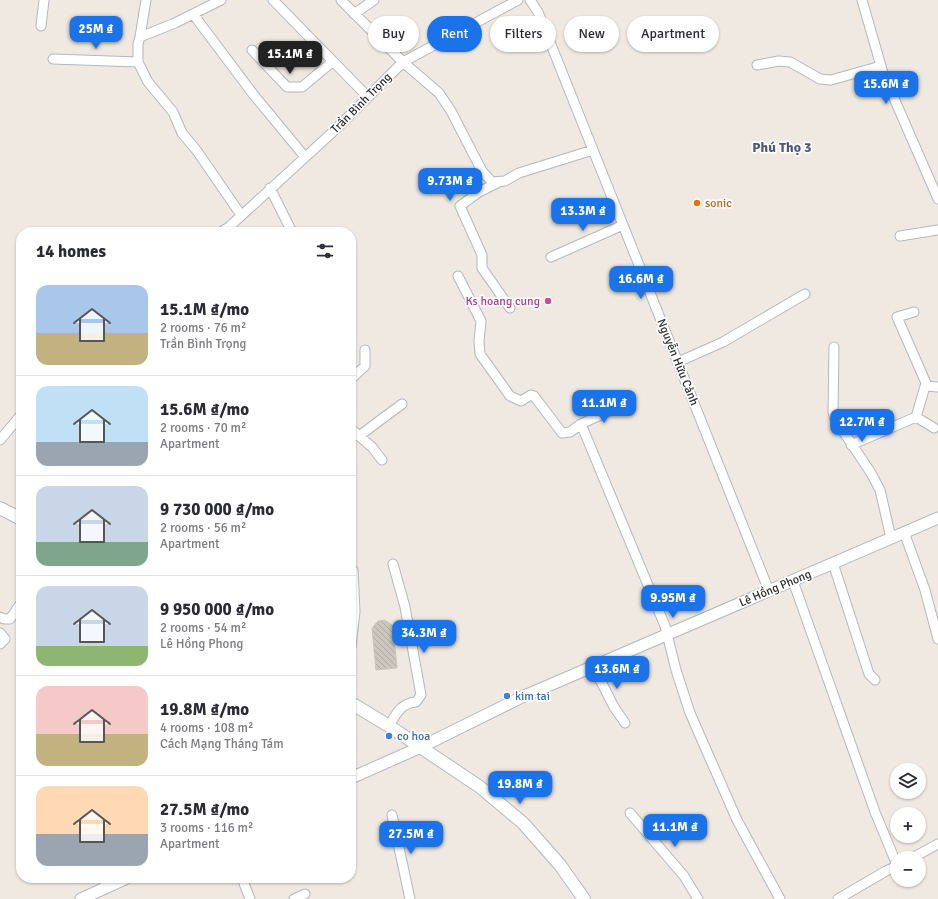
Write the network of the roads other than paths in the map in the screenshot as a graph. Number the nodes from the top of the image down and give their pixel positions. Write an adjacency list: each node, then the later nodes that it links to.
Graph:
1 (44, 0): 12 (street)
2 (146, 0): 13 (street)
3 (221, 0): 10 (street)
4 (274, 0): 17 (street)
5 (341, 0): 11 (street)
6 (374, 0): 11 (street)
7 (518, 0): 18 (street, Trần Bình Trọng)
8 (530, 0): 22 (street, Nguyễn Hữu Cảnh)
9 (862, 0): 20 (street)
10 (193, 14): 13 (street); 23 (street)
11 (354, 14): 18 (street)
12 (42, 26)
13 (140, 37): 16 (street)
14 (252, 50): 17 (street)
15 (53, 59): 16 (street)
16 (138, 62): 27 (street)
17 (332, 62): 21 (street)
18 (403, 62): 21 (street, Trần Bình Trọng); 24 (street)
19 (757, 65): 20 (street)
20 (881, 66): 26 (street)
21 (368, 97): 23 (street, Trần Bình Trọng)
22 (593, 150): 24 (street); 28 (street, Nguyễn Hữu Cảnh)
23 (305, 157): 25 (street, Trần Bình Trọng)
24 (498, 183): 36 (street)
25 (270, 188): 27 (street, Trần Bình Trọng); 30 (street)
26 (938, 199)
27 (241, 215): 29 (street, Trần Bình Trọng)
28 (623, 225): 33 (street); 40 (street, Nguyễn Hữu Cảnh)
29 (232, 227)
30 (290, 227)
31 (938, 230): 32 (street)
32 (900, 236)
33 (551, 257)
34 (458, 276): 48 (street)
35 (805, 294): 40 (street)
36 (510, 308)
37 (914, 312): 42 (street)
38 (834, 347): 53 (street)
39 (365, 350): 41 (street)
40 (678, 362): 63 (street, Nguyễn Hữu Cảnh)
41 (356, 374)
42 (926, 386): 43 (street); 46 (street)
43 (938, 387)
44 (402, 404): 51 (street)
45 (618, 407): 48 (street)
46 (916, 417): 49 (street); 53 (street)
47 (16, 421): 52 (street)
48 (581, 424): 67 (street)
49 (934, 428)
50 (356, 433): 51 (street)
51 (360, 436): 54 (street)
52 (0, 440)
53 (851, 445): 59 (street)
54 (382, 460)
55 (0, 508): 56 (main road)
56 (16, 516)
57 (938, 518): 58 (street, Lê Hồng Phong)
58 (904, 532): 59 (street, Lê Hồng Phong); 68 (street)
59 (891, 538): 60 (street, Lê Hồng Phong)
60 (833, 563): 62 (street, Lê Hồng Phong); 71 (street)
61 (393, 564): 74 (street)
62 (794, 580): 63 (street, Lê Hồng Phong); 80 (street)
63 (769, 591): 67 (street, Lê Hồng Phong)
64 (16, 610): 65 (street)
65 (0, 617)
66 (0, 633): 69 (street)
67 (666, 635): 70 (street, Lê Hồng Phong); 92 (street)
68 (938, 639)
69 (0, 644)
70 (593, 666): 73 (street); 75 (street, Lê Hồng Phong)
71 (875, 680)
72 (356, 706): 74 (main road)
73 (625, 722)
74 (389, 726): 75 (main road)
75 (420, 747): 76 (street, Lê Hồng Phong); 90 (main road)
76 (356, 776)
77 (630, 813): 91 (street)
78 (392, 815): 89 (street)
79 (938, 844): 81 (street)
80 (891, 851)
81 (925, 851)
82 (890, 869): 93 (street)
83 (105, 883): 86 (street)
84 (244, 883): 87 (street)
85 (305, 894): 88 (street)
86 (81, 899)
87 (250, 899)
88 (294, 899)
89 (410, 899)
90 (584, 899)
91 (698, 899)
92 (780, 899)
93 (838, 899)

